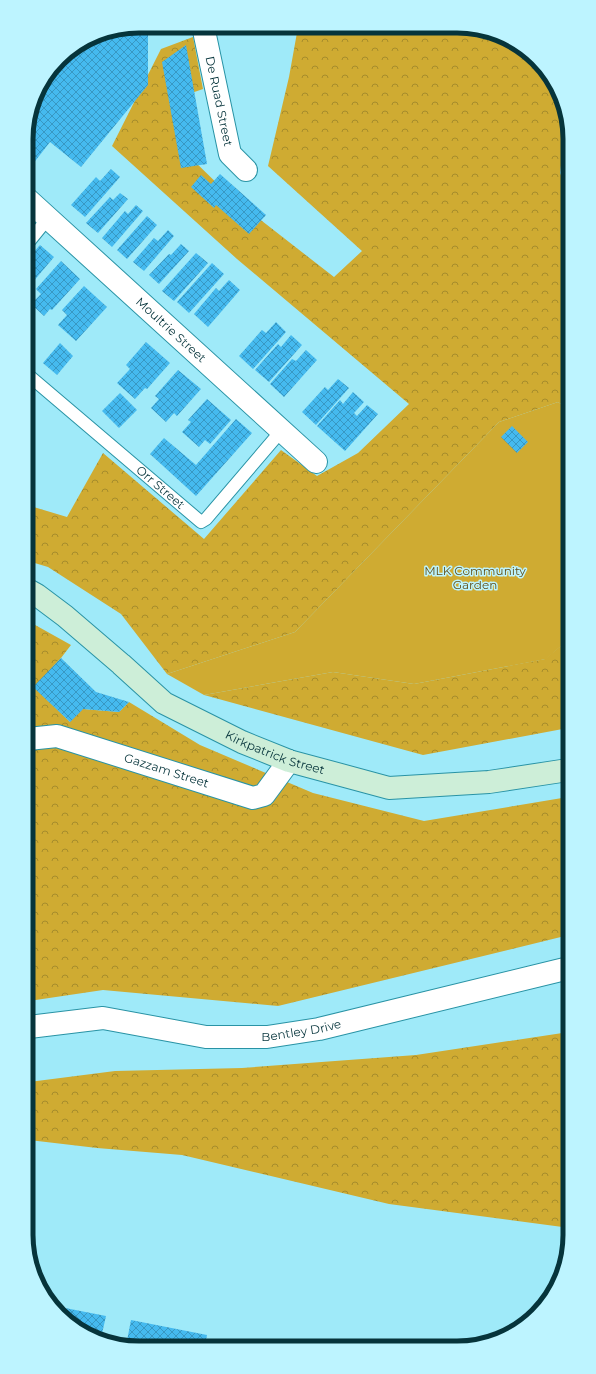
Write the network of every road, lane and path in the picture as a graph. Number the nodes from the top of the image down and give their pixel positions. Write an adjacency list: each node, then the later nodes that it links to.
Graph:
1 (204, 33): 2 (street, De Ruad Street)
2 (246, 170)
3 (33, 204): 4 (street, Moultrie Street)
4 (49, 218): 5 (lane); 7 (street, Moultrie Street)
5 (33, 237)
6 (33, 379): 7 (lane, Orr Street)
7 (282, 430): 8 (street, Moultrie Street)
8 (316, 462)
9 (33, 593): 11 (street, Kirkpatrick Street)
10 (33, 738): 11 (street, Gazzam Street)
11 (289, 761): 12 (street, Kirkpatrick Street)
12 (563, 771)
13 (563, 969): 14 (street, Bentley Drive)
14 (33, 1027)

